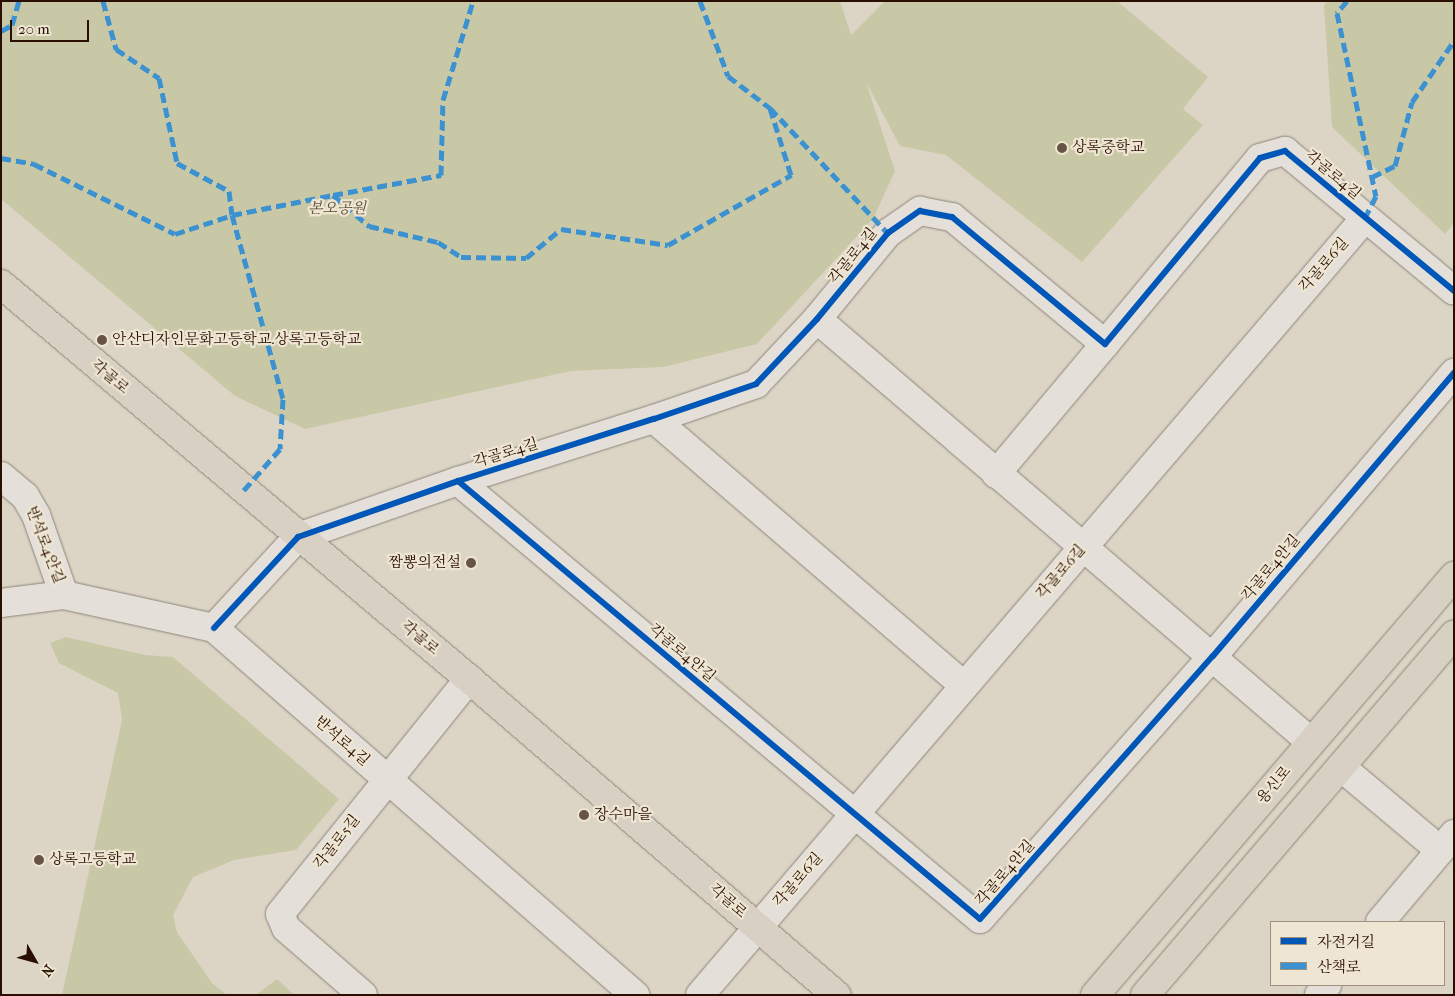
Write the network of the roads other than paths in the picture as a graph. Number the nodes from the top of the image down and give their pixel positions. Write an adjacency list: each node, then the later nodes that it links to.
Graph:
1 (1364, 218): 3 (street, 각골로4길); 5 (street, 각골로4길); 12 (street, 각골로6길)
2 (1, 284): 11 (main road, 각골로)
3 (1454, 291)
4 (816, 319): 5 (street, 각골로4길); 7 (street, 각골로4길); 8 (street)
5 (1105, 344): 8 (street)
6 (1454, 373): 18 (street, 각골로4안길)
7 (654, 419): 10 (street, 각골로4길); 20 (street)
8 (996, 474): 12 (street)
9 (1, 476): 14 (street, 반석로4안길)
10 (458, 481): 11 (street, 각골로4길); 24 (street, 각골로4안길)
11 (298, 537): 16 (street, 각골로4길); 19 (main road, 각골로)
12 (1082, 547): 18 (street); 20 (street, 각골로6길)
13 (1454, 576): 21 (main road, 용신로)
14 (64, 595): 15 (street, 반석로4길); 16 (street, 반석로4길)
15 (1, 603)
16 (214, 628): 23 (street, 반석로4길)
17 (1454, 634): 22 (main road)
18 (1213, 656): 21 (street); 24 (street, 각골로4안길)
19 (469, 679): 23 (street, 각골로5길); 27 (main road, 각골로)
20 (963, 685): 24 (street, 각골로6길)
21 (1311, 742): 32 (main road, 용신로)
22 (1341, 767): 25 (street); 33 (main road)
23 (386, 779): 28 (street, 각골로5길); 29 (street, 반석로4길)
24 (855, 816): 27 (street, 각골로6길)
25 (1447, 842): 26 (street)
26 (1381, 921)
27 (758, 926): 30 (street, 각골로6길); 31 (main road, 각골로)
28 (363, 995)
29 (636, 995)
30 (700, 995)
31 (837, 995)
32 (1096, 995)
33 (1145, 995)

